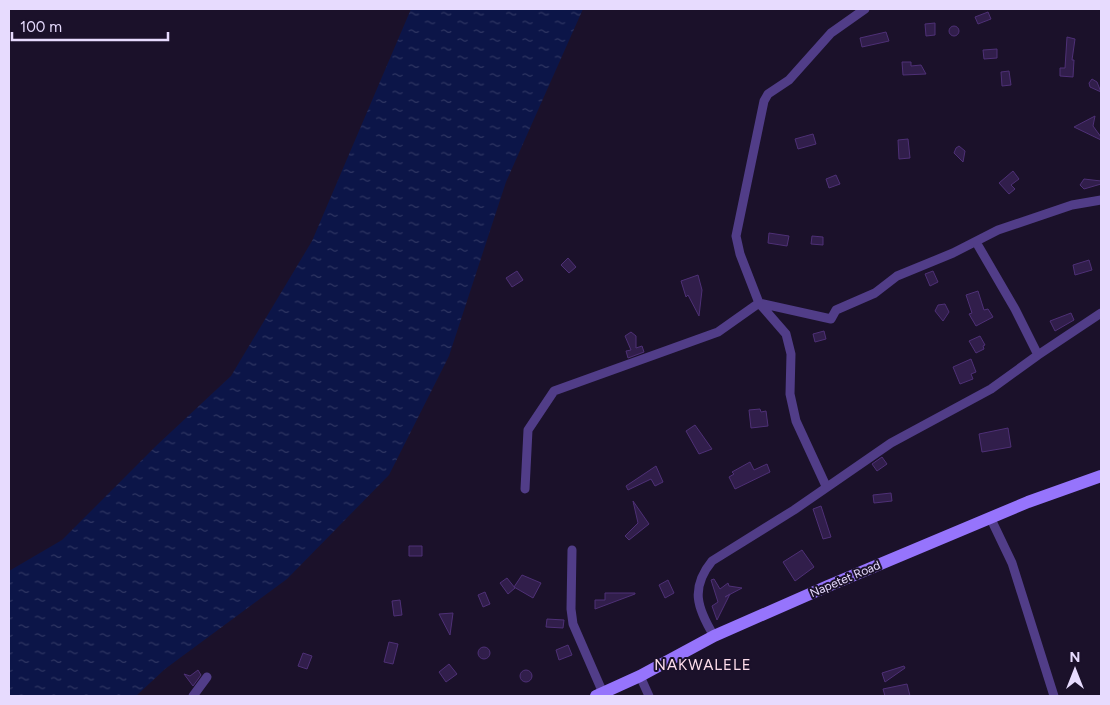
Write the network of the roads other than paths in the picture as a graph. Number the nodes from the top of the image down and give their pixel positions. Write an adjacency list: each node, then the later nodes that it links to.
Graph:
1 (865, 9): 4 (street)
2 (1101, 200): 3 (street)
3 (976, 242): 4 (street); 6 (street)
4 (759, 303): 8 (street); 9 (street)
5 (1101, 313): 6 (street)
6 (1038, 355): 8 (street)
7 (1101, 476): 10 (main road, Napetet Road)
8 (826, 486): 12 (street)
9 (525, 489)
10 (990, 517): 12 (main road, Napetet Road); 18 (street)
11 (572, 550): 15 (street)
12 (714, 636): 13 (main road, Napetet Road)
13 (640, 676): 15 (main road, Napetet Road); 17 (street)
14 (207, 677): 16 (street)
15 (599, 695)
16 (193, 696)
17 (649, 696)
18 (1054, 696)

